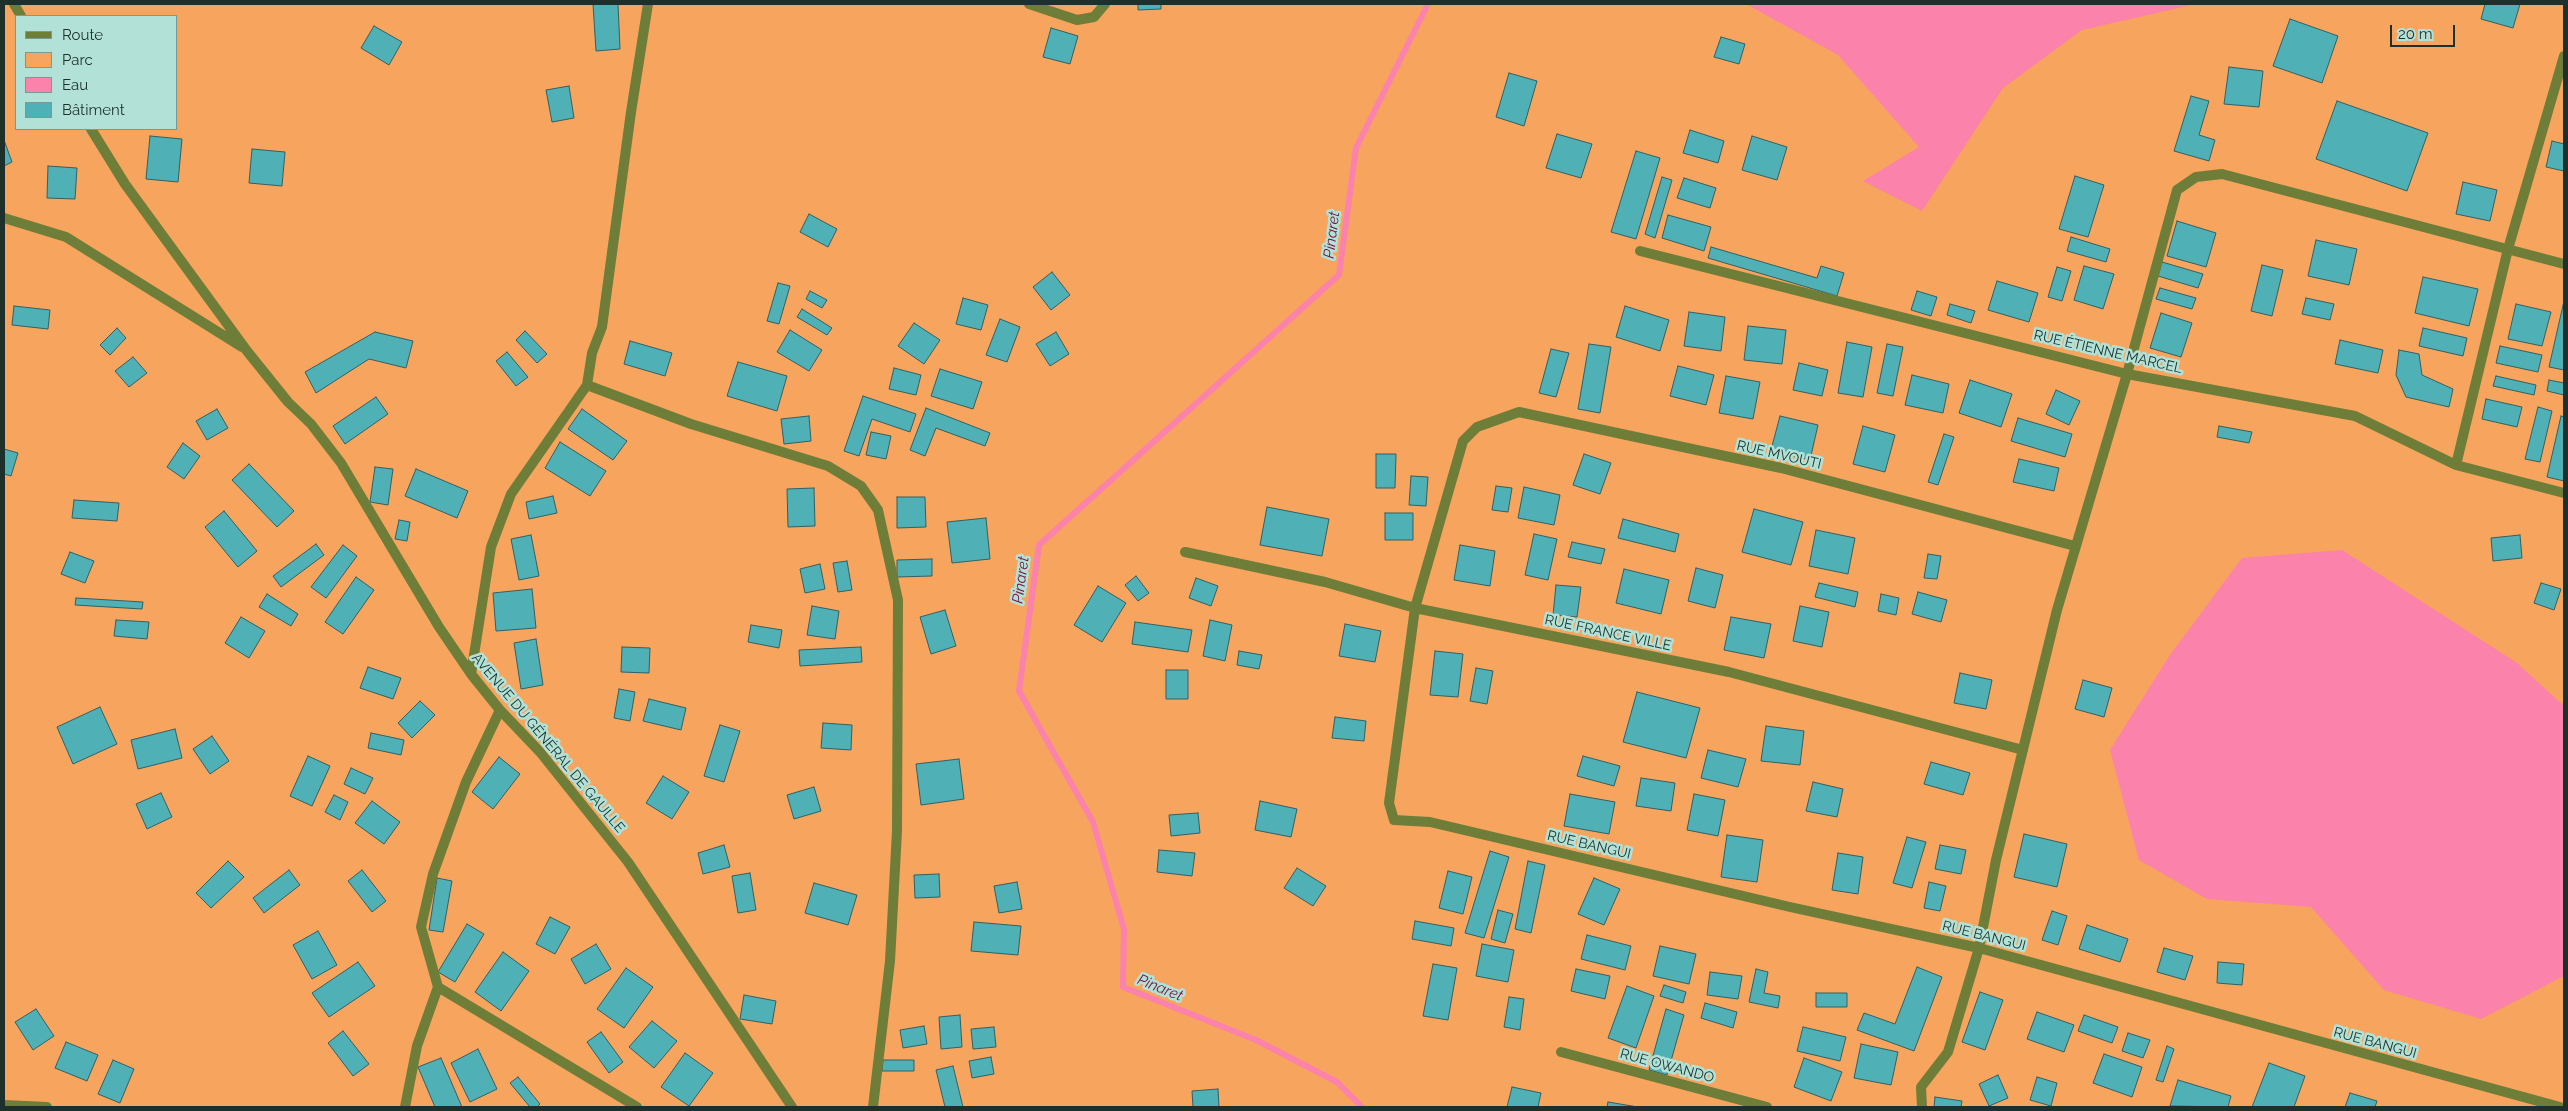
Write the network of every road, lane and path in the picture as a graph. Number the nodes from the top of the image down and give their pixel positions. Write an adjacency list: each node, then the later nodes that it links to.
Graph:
1 (14, 4): 5 (street)
2 (648, 4): 14 (street)
3 (1029, 4): 4 (street)
4 (1105, 4)
5 (20, 15)
6 (2564, 57): 9 (street)
7 (92, 130): 12 (street, AVENUE DU GÉNÉRAL DE GAULLE)
8 (4, 218): 12 (street)
9 (2508, 249): 11 (street); 13 (street); 15 (street)
10 (1640, 251): 13 (street, RUE ÉTIENNE MARCEL)
11 (2564, 264)
12 (247, 350): 20 (street, AVENUE DU GÉNÉRAL DE GAULLE)
13 (2127, 374): 15 (street, RUE ÉTIENNE MARCEL); 17 (street)
14 (587, 385): 20 (street); 31 (street)
15 (2456, 465): 16 (street, RUE ÉTIENNE MARCEL)
16 (2564, 494)
17 (2075, 546): 19 (street, RUE MVOUTI); 22 (street)
18 (1185, 552): 19 (street, RUE FRANCE VILLE)
19 (1415, 608): 22 (street, RUE FRANCE VILLE); 23 (street, RUE BANGUI)
20 (471, 674): 21 (street, AVENUE DU GÉNÉRAL DE GAULLE)
21 (500, 710): 24 (street); 30 (street, AVENUE DU GÉNÉRAL DE GAULLE)
22 (2023, 750): 23 (street)
23 (1979, 948): 33 (street); 34 (street, RUE BANGUI)
24 (438, 987): 28 (street); 29 (street)
25 (1561, 1052): 32 (street, RUE OWANDO)
26 (4, 1105): 27 (street)
27 (47, 1107)
28 (404, 1107)
29 (637, 1107)
30 (792, 1107)
31 (873, 1107)
32 (1767, 1107)
33 (1922, 1107)
34 (2560, 1107)

